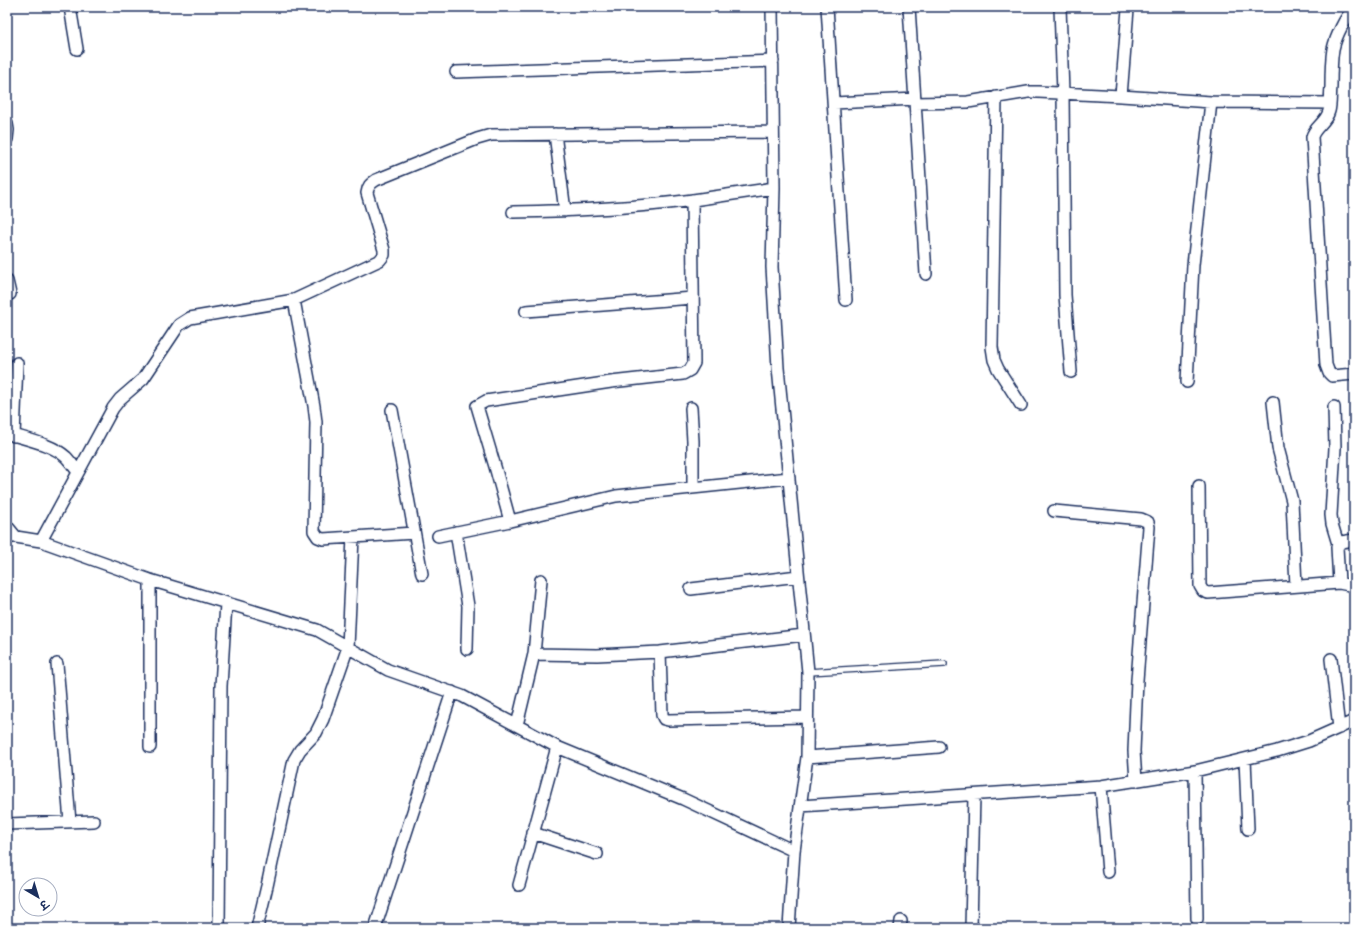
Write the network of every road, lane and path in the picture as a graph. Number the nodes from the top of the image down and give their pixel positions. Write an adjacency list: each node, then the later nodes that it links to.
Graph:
1 (70, 7): 8 (street)
2 (772, 7): 9 (street)
3 (827, 7): 16 (street)
4 (909, 7): 14 (street)
5 (1060, 7): 11 (street)
6 (1354, 8): 17 (street)
7 (1128, 9): 12 (street)
8 (77, 49)
9 (773, 61): 10 (street); 19 (street)
10 (456, 72)
11 (1062, 93): 12 (street); 13 (street); 34 (street)
12 (1121, 96): 15 (street)
13 (996, 97): 14 (street); 38 (street)
14 (915, 101): 16 (street); 26 (street)
15 (1211, 102): 17 (street); 36 (street)
16 (834, 103): 31 (street)
17 (1330, 103): 35 (street)
18 (7, 124): 21 (street)
19 (773, 132): 20 (street); 22 (street)
20 (555, 134): 24 (street); 30 (street)
21 (7, 139)
22 (774, 188): 23 (street); 44 (street)
23 (692, 200): 24 (street); 29 (street)
24 (565, 211): 25 (street)
25 (513, 212)
26 (926, 274)
27 (7, 281): 28 (street)
28 (10, 294)
29 (693, 298): 32 (street); 48 (street)
30 (294, 300): 43 (street); 54 (street)
31 (846, 300)
32 (526, 311)
33 (17, 363): 42 (street)
34 (1071, 372)
35 (1354, 374)
36 (1187, 382)
37 (1273, 402): 63 (street)
38 (1021, 405)
39 (1334, 407): 57 (street)
40 (691, 408): 46 (street)
41 (392, 410): 51 (street)
42 (10, 435): 43 (street)
43 (78, 472): 56 (street)
44 (789, 478): 46 (street); 59 (street)
45 (1199, 486): 63 (street)
46 (693, 488): 48 (street)
47 (1054, 511): 87 (street)
48 (510, 521): 50 (street)
49 (7, 526): 53 (street)
50 (456, 532): 52 (street); 69 (street)
51 (414, 533): 54 (street); 58 (street)
52 (438, 536)
53 (11, 537): 56 (street)
54 (353, 537): 68 (street)
55 (1354, 540): 57 (street)
56 (41, 541): 60 (street)
57 (1338, 544): 62 (street)
58 (422, 574)
59 (798, 576): 65 (street); 67 (street)
60 (150, 580): 66 (street); 82 (street)
61 (541, 580): 71 (street)
62 (1339, 583): 63 (street); 64 (street)
63 (1296, 586)
64 (1354, 586)
65 (690, 589)
66 (226, 603): 68 (street); 101 (street)
67 (804, 635): 70 (street); 75 (street)
68 (348, 648): 76 (street); 102 (street)
69 (467, 649)
70 (660, 652): 71 (street); 77 (street)
71 (534, 654): 79 (street)
72 (1331, 658): 80 (street)
73 (57, 664): 92 (street)
74 (944, 664): 75 (lane)
75 (808, 672): 77 (street)
76 (452, 692): 79 (street); 103 (street)
77 (807, 717): 84 (street)
78 (1354, 721): 80 (street)
79 (517, 725): 81 (street)
80 (1339, 728): 85 (street)
81 (557, 746): 95 (street); 96 (street)
82 (150, 747)
83 (939, 747): 84 (street)
84 (807, 757): 90 (street)
85 (1245, 759): 86 (street); 94 (street)
86 (1195, 771): 87 (street); 100 (street)
87 (1136, 781): 88 (street)
88 (1101, 786): 89 (street); 98 (street)
89 (974, 795): 90 (street); 105 (street)
90 (800, 806): 96 (street)
91 (94, 821): 92 (street)
92 (70, 822): 93 (street)
93 (7, 824)
94 (1248, 829)
95 (533, 834): 97 (street); 99 (street)
96 (794, 851): 104 (street)
97 (597, 854)
98 (1108, 872)
99 (519, 885)
100 (1197, 920)
101 (219, 928)
102 (257, 928)
103 (375, 928)
104 (790, 928)
105 (972, 928)

